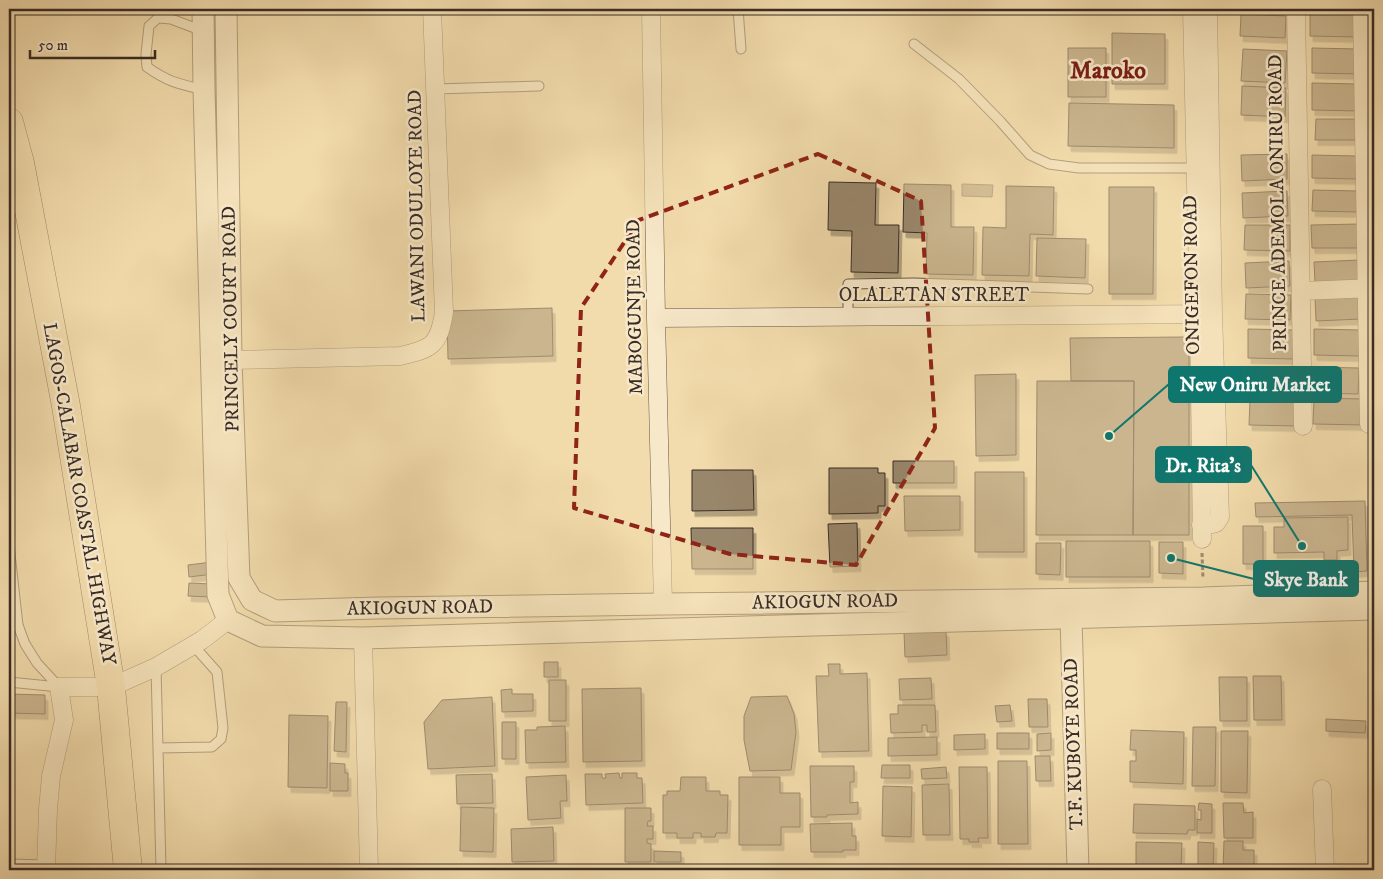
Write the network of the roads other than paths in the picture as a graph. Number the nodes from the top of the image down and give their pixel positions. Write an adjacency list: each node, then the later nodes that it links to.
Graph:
1 (203, 9): 10 (street)
2 (226, 9): 24 (street, PRINCELY COURT ROAD)
3 (432, 9): 14 (street, LAWANI ODULOYE ROAD)
4 (651, 9): 23 (street, MABOGUNJE ROAD)
5 (738, 9): 12 (lane)
6 (1192, 9): 17 (street, ONIGEFON ROAD)
7 (1208, 9): 21 (street, ONIGEFON ROAD)
8 (1296, 9): 20 (street, PRINCE ADEMOLA ONIRU ROAD)
9 (1362, 9): 18 (street)
10 (203, 31): 15 (street); 15 (lane)
11 (914, 44): 17 (lane)
12 (741, 49)
13 (539, 86): 14 (lane)
14 (436, 89): 24 (street, LAWANI ODULOYE ROAD)
15 (204, 90): 34 (street)
16 (9, 122): 40 (highway, LAGOS-CALABAR COASTAL HIGHWAY)
17 (1195, 168): 21 (street, ONIGEFON ROAD)
18 (1370, 289): 20 (street); 25 (street)
19 (1088, 290): 22 (lane)
20 (1301, 291): 26 (street, PRINCE ADEMOLA ONIRU ROAD)
21 (1206, 314): 22 (street, OLALETAN STREET); 27 (street, ONIGEFON ROAD)
22 (848, 317): 23 (street, OLALETAN STREET)
23 (656, 318): 30 (street, MABOGUNJE ROAD)
24 (230, 360): 32 (street, PRINCELY COURT ROAD)
25 (1369, 424)
26 (1303, 426)
27 (1201, 532)
28 (9, 545): 39 (lane)
29 (1374, 592): 30 (street, AKIOGUN ROAD)
30 (663, 604): 32 (street, AKIOGUN ROAD)
31 (1374, 609): 33 (street)
32 (275, 611)
33 (1071, 617): 35 (street); 48 (street, T.F. KUBOYE ROAD)
34 (228, 620): 35 (street); 36 (street)
35 (363, 638): 47 (street)
36 (193, 645): 37 (street); 41 (lane)
37 (156, 667): 40 (street); 41 (lane)
38 (9, 682): 39 (lane)
39 (59, 687): 40 (street); 44 (street)
40 (111, 687): 45 (highway, LAGOS-CALABAR COASTAL HIGHWAY)
41 (158, 748): 46 (lane)
42 (1322, 789): 49 (street)
43 (9, 864): 44 (lane)
44 (46, 867)
45 (128, 870)
46 (160, 870)
47 (369, 870)
48 (1078, 870)
49 (1325, 870)

